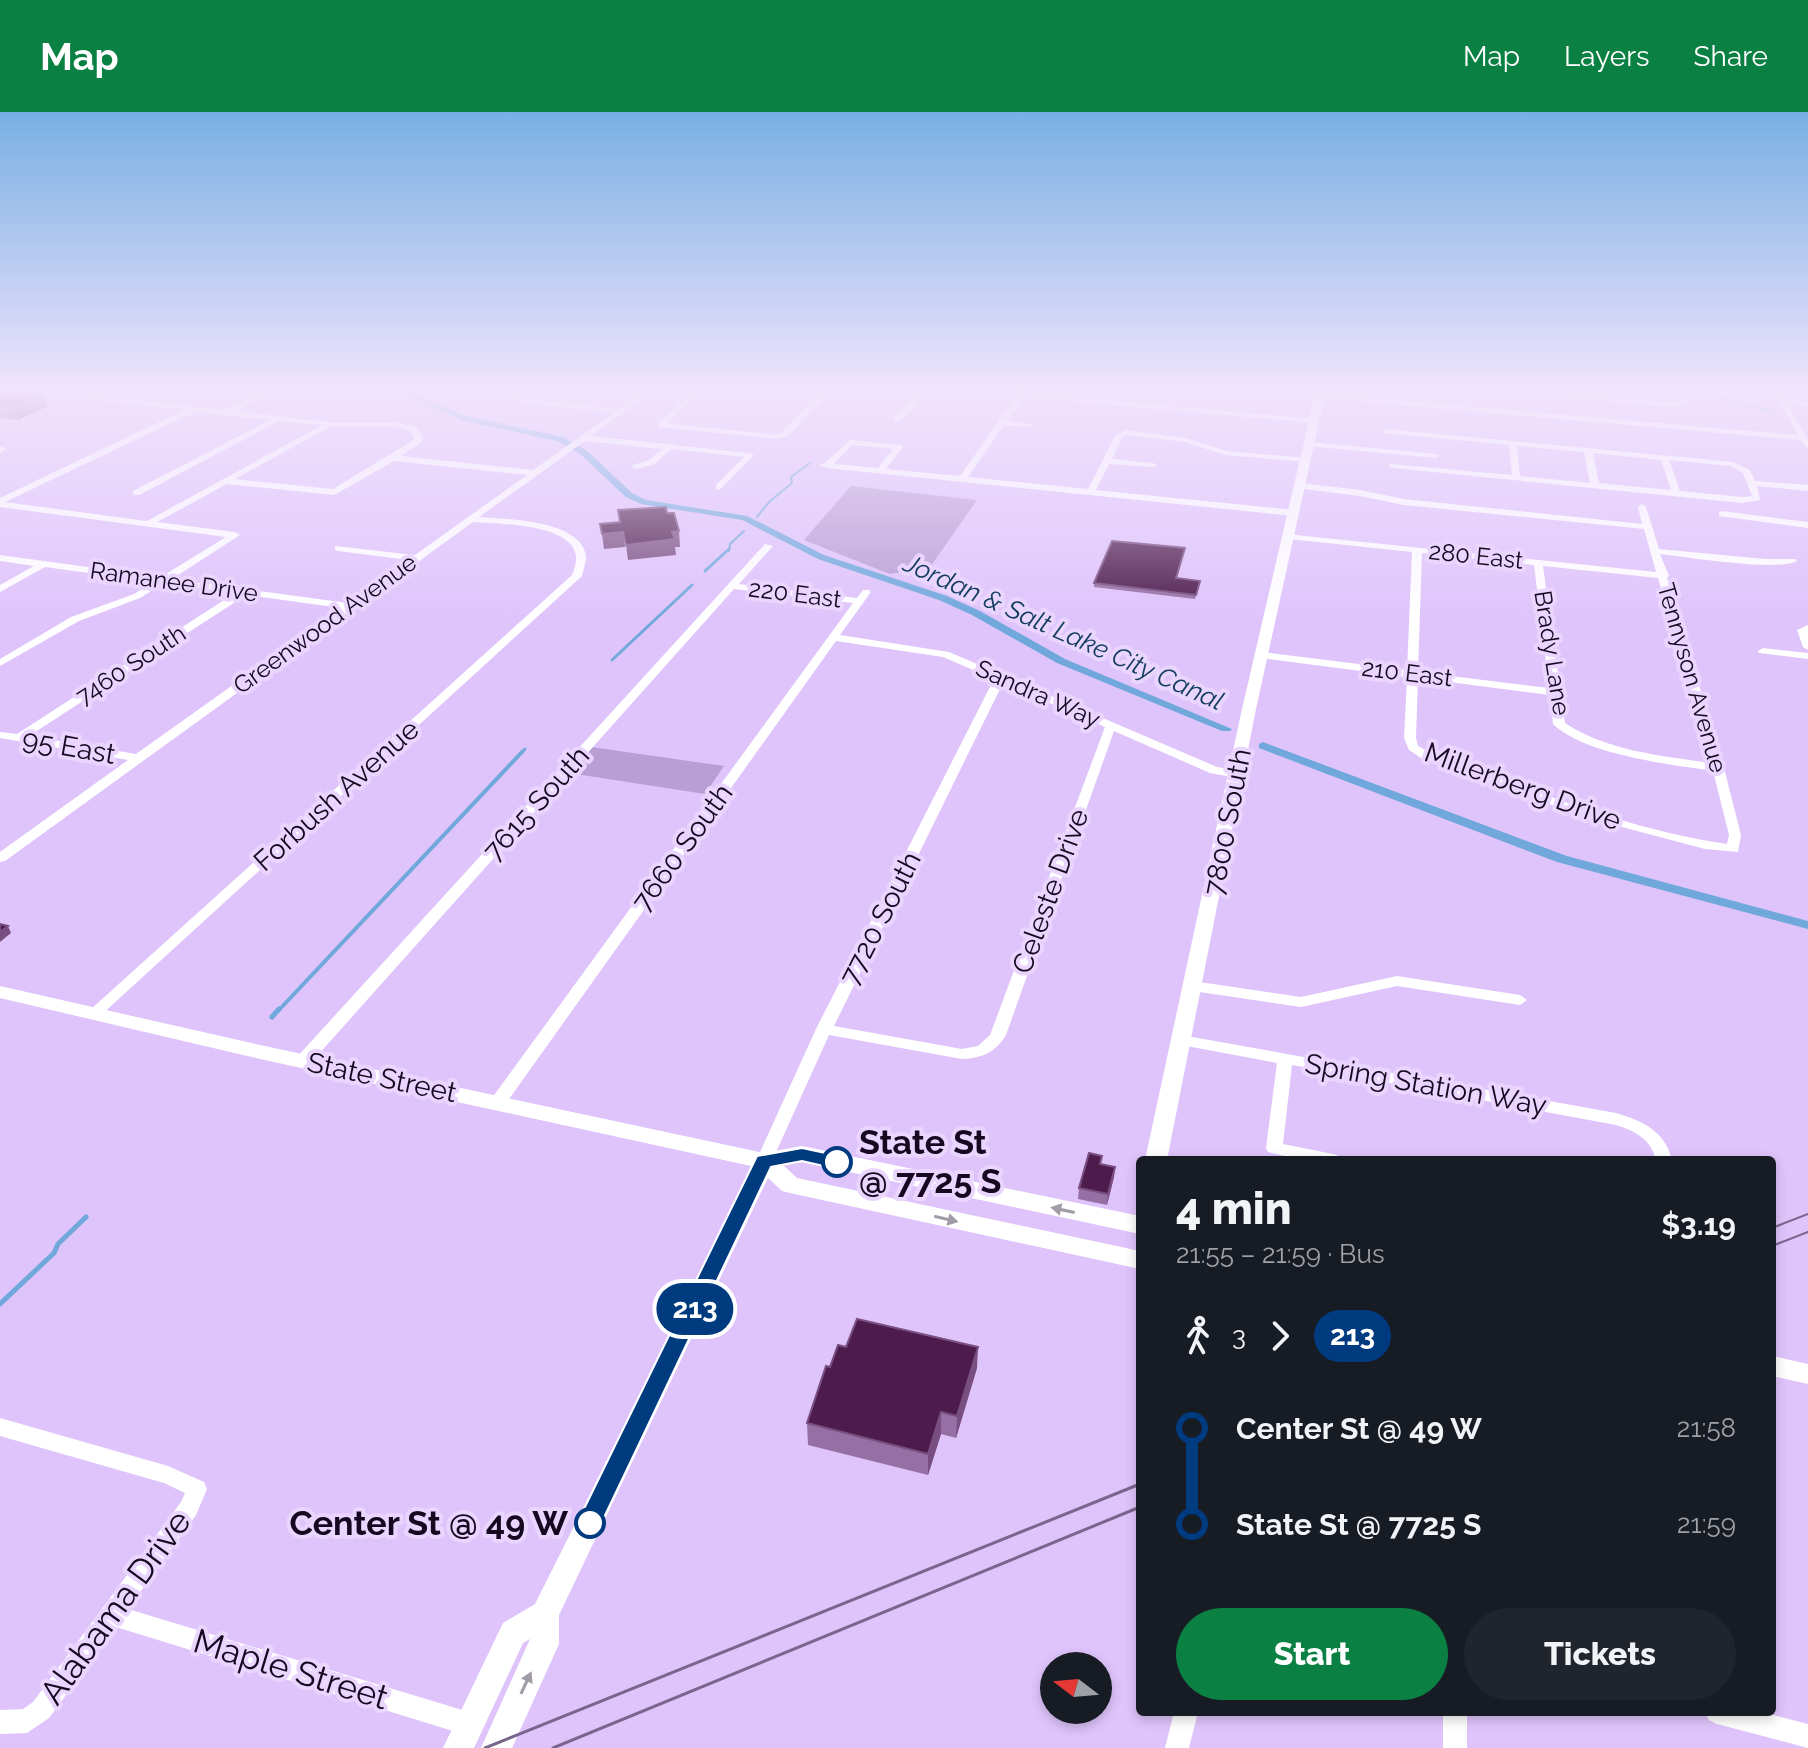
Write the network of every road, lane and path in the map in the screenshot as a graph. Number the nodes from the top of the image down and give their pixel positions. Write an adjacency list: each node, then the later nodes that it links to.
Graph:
1 (75, 466): 33 (street)
2 (186, 466): 31 (street)
3 (253, 466): 24 (street)
4 (379, 466): 24 (street)
5 (471, 466): 21 (street)
6 (543, 466): 21 (street, Greenwood Avenue)
7 (739, 466): 28 (street)
8 (829, 466): 20 (street)
9 (884, 466): 20 (street)
10 (971, 466): 23 (street)
11 (1103, 466): 30 (street)
12 (1305, 466): 26 (main road, 7800 South)
13 (1397, 466): 19 (street)
14 (1435, 466): 19 (street)
15 (1515, 466): 22 (street)
16 (1591, 466): 27 (street)
17 (1667, 466): 32 (street)
18 (1741, 466): 25 (street)
19 (1435, 470): 22 (street)
20 (880, 471): 23 (street)
21 (534, 473): 37 (street, Greenwood Avenue)
22 (1516, 478): 27 (street)
23 (962, 479): 30 (street)
24 (226, 481): 38 (street)
25 (1752, 483): 29 (street); 32 (street)
26 (1300, 486): 35 (main road, 7800 South); 40 (street)
27 (1595, 486): 32 (street)
28 (719, 487)
29 (1808, 488)
30 (1091, 492): 35 (street)
31 (136, 493)
32 (1676, 493)
33 (0, 503): 38 (street)
34 (1642, 507): 40 (street, Tennyson Avenue)
35 (1294, 513): 41 (main road, 7800 South)
36 (1722, 514): 39 (street)
37 (470, 519): 47 (street, Greenwood Avenue); 79 (street, Forbush Avenue)
38 (149, 523): 52 (street)
39 (1808, 525)
40 (1648, 527): 45 (street, Tennyson Avenue)
41 (1289, 536): 44 (street, 280 East); 62 (main road, 7800 South)
42 (768, 546): 53 (street, 7615 South)
43 (338, 548): 47 (street)
44 (1417, 549): 49 (street, 280 East); 65 (street, Millerberg Drive)
45 (1655, 551): 48 (street); 51 (street, Tennyson Avenue)
46 (0, 558): 50 (street, Ramanee Drive)
47 (416, 558): 57 (street, Greenwood Avenue)
48 (1792, 561)
49 (1538, 562): 51 (street, 280 East); 67 (street, Brady Lane)
50 (44, 564): 52 (street, Ramanee Drive); 54 (street)
51 (1664, 576): 72 (street, Tennyson Avenue)
52 (164, 580): 55 (street, Ramanee Drive); 64 (street)
53 (731, 586): 56 (street, 220 East); 83 (street, 7615 South)
54 (0, 589)
55 (244, 592): 57 (street, Ramanee Drive); 70 (street, 7460 South)
56 (862, 597): 59 (street, 7660 South)
57 (349, 606): 71 (street, Greenwood Avenue)
58 (1808, 628): 60 (street)
59 (833, 637): 66 (street, Sandra Way); 84 (street, 7660 South)
60 (1808, 647)
61 (1763, 651): 63 (street)
62 (1261, 655): 65 (street, 210 East); 73 (main road, 7800 South)
63 (1808, 656)
64 (0, 663)
65 (1412, 674): 67 (street, 210 East); 74 (street, Millerberg Drive)
66 (1001, 677): 68 (street, Sandra Way); 80 (street, 7720 South)
67 (1553, 692): 72 (street, Brady Lane)
68 (1111, 725): 73 (street, Sandra Way); 80 (street, Celeste Drive)
69 (0, 735): 70 (street, 95 East)
70 (19, 738): 71 (street, 95 East)
71 (138, 758): 75 (street, Greenwood Avenue)
72 (1718, 768): 74 (street, Tennyson Avenue)
73 (1237, 774): 76 (main road, 7800 South)
74 (1733, 849)
75 (0, 858)
76 (1193, 986): 78 (street); 81 (main road, 7800 South)
77 (0, 992): 79 (main road, State Street)
78 (1520, 1000)
79 (95, 1013): 83 (main road, State Street)
80 (824, 1029): 88 (street, 7720 South)
81 (1181, 1040): 82 (street, Spring Station Way); 86 (main road, 7800 South)
82 (1285, 1059): 85 (street, Spring Station Way); 87 (street)
83 (303, 1061): 84 (main road, State Street)
84 (498, 1102): 88 (main road, State Street)
85 (1663, 1154)
86 (1157, 1156)
87 (1313, 1156)
88 (764, 1161): 89 (main road, State Street, one-way to 88); 90 (main road, State Street, one-way to 90); 94 (main road)
89 (1136, 1224)
90 (1136, 1253)
91 (1776, 1367): 92 (main road)
92 (1808, 1374)
93 (0, 1427): 95 (street, Alabama Drive)
94 (545, 1614): 100 (main road); 102 (main road, one-way to 94)
95 (113, 1615): 99 (street, Alabama Drive); 100 (street, Maple Street)
96 (1185, 1716): 103 (street)
97 (1455, 1716): 104 (street)
98 (1732, 1716): 101 (street)
99 (0, 1722)
100 (463, 1736)
101 (1808, 1736)
102 (496, 1748)
103 (1177, 1748)
104 (1455, 1748)

